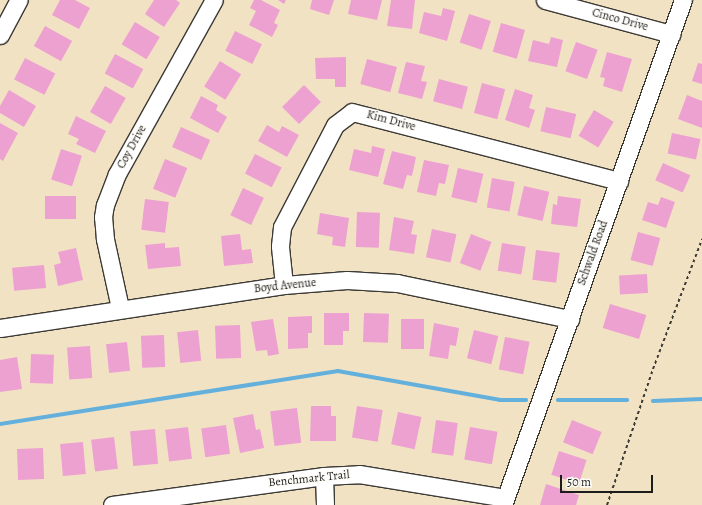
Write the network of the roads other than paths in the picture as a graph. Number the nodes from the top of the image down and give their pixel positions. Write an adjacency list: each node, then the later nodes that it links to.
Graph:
1 (19, 0): 5 (street)
2 (214, 0): 9 (street, Coy Drive)
3 (545, 0): 6 (street, Cinco Drive)
4 (683, 0): 6 (street, Schwald Road)
5 (1, 33)
6 (671, 34): 7 (street, Schwald Road)
7 (619, 181): 8 (street, Kim Drive); 10 (street, Schwald Road)
8 (284, 285): 9 (street, Boyd Avenue); 10 (street, Boyd Avenue)
9 (120, 308): 11 (street, Boyd Avenue)
10 (570, 319): 13 (street, Schwald Road)
11 (0, 328)
12 (324, 476): 13 (street, Benchmark Trail); 14 (street, Benchmark Trail); 16 (street)
13 (504, 502)
14 (139, 503): 15 (street, Benchmark Trail)
15 (112, 505)
16 (326, 505)

